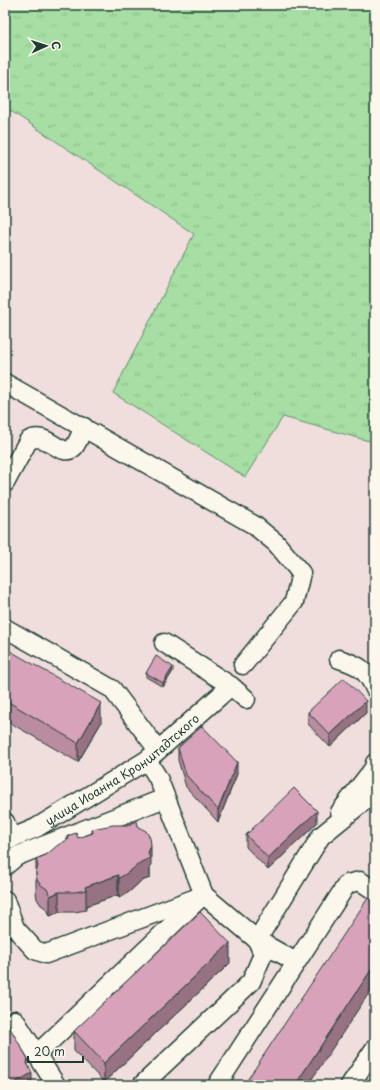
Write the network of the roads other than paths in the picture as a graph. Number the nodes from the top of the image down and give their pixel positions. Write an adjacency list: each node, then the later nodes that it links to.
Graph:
1 (5, 383): 2 (street)
2 (80, 425): 3 (street); 7 (street)
3 (5, 483)
4 (5, 628): 11 (street)
5 (164, 643): 8 (street)
6 (339, 659): 9 (street)
7 (243, 665)
8 (231, 686): 10 (street); 11 (street, улица Иоанна Кронштадтского)
9 (375, 689)
10 (246, 699)
11 (153, 755): 14 (street); 15 (street, улица Иоанна Кронштадтского)
12 (375, 763): 16 (street)
13 (375, 792): 16 (street)
14 (166, 798): 17 (street); 19 (street)
15 (7, 834)
16 (321, 836): 21 (street)
17 (5, 866)
18 (375, 891): 22 (street)
19 (204, 895): 20 (street); 21 (street); 25 (street)
20 (5, 900)
21 (258, 940): 22 (street); 27 (street)
22 (296, 962): 28 (street)
23 (15, 1020): 25 (street)
24 (375, 1048): 29 (street)
25 (37, 1054): 26 (street)
26 (56, 1085)
27 (142, 1085)
28 (217, 1085)
29 (350, 1085)

